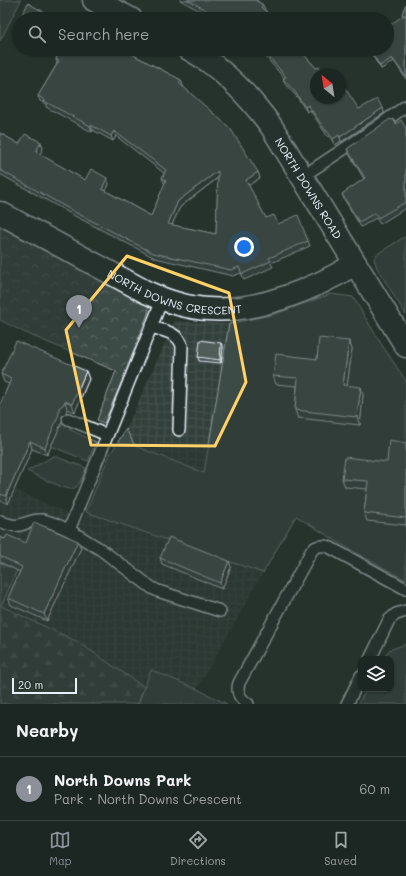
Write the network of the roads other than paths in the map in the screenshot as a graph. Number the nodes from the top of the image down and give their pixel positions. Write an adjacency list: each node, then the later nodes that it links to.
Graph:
1 (94, 0): 2 (street)
2 (117, 12)
3 (201, 56): 5 (street, NORTH DOWNS ROAD)
4 (406, 106): 5 (lane)
5 (303, 176): 7 (street, NORTH DOWNS ROAD)
6 (0, 213): 8 (street, NORTH DOWNS CRESCENT)
7 (355, 264): 8 (street, NORTH DOWNS CRESCENT); 10 (street, NORTH DOWNS ROAD)
8 (162, 300): 9 (lane)
9 (151, 327): 12 (lane); 13 (lane)
10 (406, 346)
11 (68, 419): 13 (lane)
12 (179, 430)
13 (107, 435): 15 (lane)
14 (0, 522): 15 (lane)
15 (69, 530): 17 (lane)
16 (406, 588): 21 (lane)
17 (220, 611)
18 (406, 611): 19 (lane)
19 (371, 656)
20 (358, 682): 22 (lane)
21 (248, 704)
22 (347, 704)

